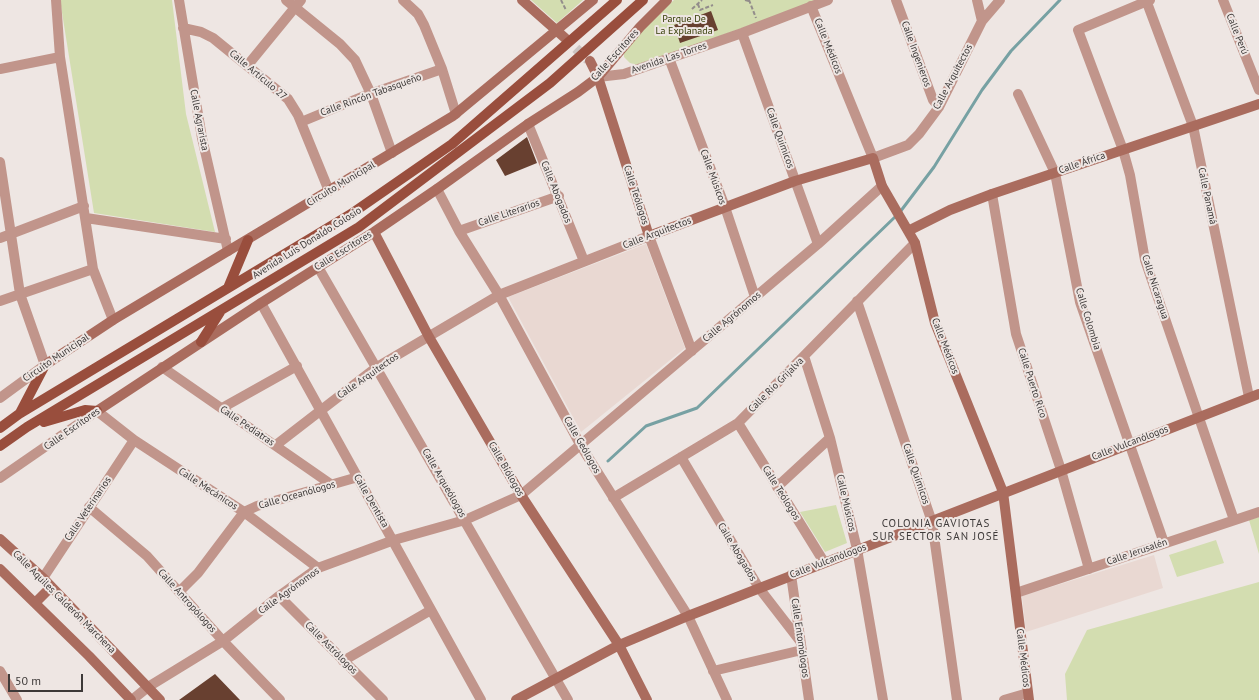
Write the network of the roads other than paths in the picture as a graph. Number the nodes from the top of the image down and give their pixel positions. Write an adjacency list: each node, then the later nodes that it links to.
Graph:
1 (56, 0): 23 (street)
2 (179, 0): 19 (street, Calle Agrarista)
3 (286, 0): 16 (street)
4 (403, 0): 29 (street)
5 (522, 0): 20 (street)
6 (593, 0): 20 (street)
7 (617, 0): 69 (main road, Avenida Luis Donaldo Colosio)
8 (643, 0): 76 (main road, Avenida Luis Donaldo Colosio)
9 (667, 0): 24 (street, Calle Escritores)
10 (828, 0): 17 (street, Avenida Las Torres)
11 (896, 0): 36 (street, Calle Ingenieros)
12 (977, 0): 18 (street)
13 (1000, 0): 18 (street, Calle Arquitectos)
14 (1147, 0): 40 (street, Calle Panamá); 41 (street, Calle Nicaragua)
15 (1223, 0): 32 (street, Calle Perú)
16 (298, 4): 27 (street); 33 (street)
17 (812, 6): 21 (street, Avenida Las Torres); 43 (street, Calle Médicos)
18 (982, 21): 36 (street, Calle Arquitectos)
19 (183, 28): 27 (street, Calle Artículo 27); 61 (street, Calle Agrarista)
20 (558, 30): 22 (street); 37 (street, Circuito Municipal)
21 (742, 33): 25 (street, Avenida Las Torres); 46 (street, Calle Químicos)
22 (565, 38)
23 (60, 57): 28 (street); 52 (street)
24 (612, 58): 30 (street); 31 (street, Calle Escritores)
25 (669, 58): 30 (street, Avenida Las Torres); 53 (street, Calle Músicos)
26 (590, 62): 31 (street, Calle Teólogos)
27 (247, 66): 38 (street, Calle Artículo 27)
28 (0, 69)
29 (442, 69): 33 (street, Calle Rincón Tabasqueño); 37 (street)
30 (624, 74): 31 (street, Avenida Las Torres)
31 (598, 77): 39 (street, Calle Escritores); 59 (street, Calle Teólogos)
32 (1259, 90)
33 (371, 94): 38 (street, Calle Rincón Tabasqueño); 42 (street)
34 (1018, 94): 45 (street, Calle Colombia)
35 (1259, 104): 40 (street, Calle África)
36 (939, 107): 43 (street, Calle Arquitectos)
37 (456, 114): 42 (street, Circuito Municipal)
38 (301, 122): 49 (street, Calle Artículo 27)
39 (528, 124): 48 (street, Calle Escritores); 51 (street, Calle Abogados)
40 (1193, 126): 41 (street, Calle África); 86 (street, Calle Panamá)
41 (1123, 150): 45 (street, Calle África); 92 (street, Calle Nicaragua)
42 (392, 153): 49 (street, Circuito Municipal)
43 (873, 158): 46 (street, Calle Arquitectos); 47 (street, Calle Médicos)
44 (0, 162): 58 (street)
45 (1054, 173): 50 (street, Calle África); 98 (street, Calle Colombia)
46 (795, 181): 53 (street, Calle Arquitectos); 64 (street, Calle Químicos)
47 (882, 186): 56 (street, Calle Médicos); 64 (street, Calle Agrónomos)
48 (437, 189): 55 (street, Calle Geólogos); 57 (street, Calle Escritores)
49 (329, 191): 62 (street, Circuito Municipal)
50 (992, 194): 56 (street, Calle África); 103 (street, Calle Puerto Rico)
51 (559, 196): 55 (street, Calle Literarios); 66 (street, Calle Abogados)
52 (84, 206): 54 (street); 58 (street)
53 (725, 207): 59 (street, Calle Arquitectos); 72 (street, Calle Músicos)
54 (86, 218): 61 (street); 68 (street)
55 (460, 231): 71 (street, Calle Geólogos)
56 (908, 231): 63 (street, Calle Médicos)
57 (374, 232): 67 (street, Calle Escritores); 78 (street, Calle Biólogos)
58 (10, 234): 60 (street); 70 (street)
59 (649, 236): 66 (street, Calle Arquitectos); 80 (street, Calle Teólogos)
60 (0, 238)
61 (226, 239): 65 (street, Calle Agrarista)
62 (248, 240): 65 (street, Circuito Municipal); 69 (main road)
63 (915, 243): 74 (street, Calle Río Grijalva); 108 (street, Calle Médicos)
64 (818, 244): 72 (street, Calle Agrónomos)
65 (228, 251): 77 (street, Circuito Municipal)
66 (584, 261): 71 (street, Calle Arquitectos)
67 (318, 267): 75 (street, Calle Escritores); 85 (street, Calle Arqueólogos)
68 (93, 269): 70 (street); 77 (street)
69 (228, 288): 91 (main road, Avenida Luis Donaldo Colosio)
70 (20, 294): 73 (street); 82 (street)
71 (498, 295): 78 (street, Calle Arquitectos); 101 (street, Calle Geólogos)
72 (755, 297): 80 (street, Calle Agrónomos)
73 (0, 301)
74 (857, 301): 81 (street, Calle Río Grijalva); 116 (street, Calle Químicos)
75 (261, 303): 79 (street, Calle Escritores); 83 (street, Calle Dentista)
76 (222, 310): 79 (main road); 94 (main road, Avenida Luis Donaldo Colosio)
77 (113, 320): 82 (street, Circuito Municipal)
78 (429, 337): 85 (street, Calle Arquitectos); 109 (street, Calle Biólogos)
79 (201, 342): 84 (street, Calle Escritores)
80 (692, 351): 101 (street, Calle Agrónomos)
81 (804, 356): 93 (street, Calle Río Grijalva); 96 (street, Calle Músicos)
82 (45, 365): 87 (street, Circuito Municipal); 91 (main road)
83 (297, 366): 88 (street); 89 (street, Calle Dentista)
84 (162, 367): 88 (street, Calle Pediatras); 90 (street, Calle Escritores)
85 (377, 367): 89 (street, Calle Arquitectos); 114 (street, Calle Arqueólogos)
86 (1254, 396): 92 (street, Calle Vulcanólogos)
87 (0, 398)
88 (222, 408): 99 (street, Calle Pediatras)
89 (320, 410): 99 (street, Calle Arquitectos); 104 (street, Calle Dentista)
90 (97, 411): 94 (main road); 97 (street, Calle Mecánicos); 105 (street, Calle Escritores)
91 (19, 414): 95 (main road, Avenida Luis Donaldo Colosio)
92 (1199, 417): 98 (street, Calle Vulcanólogos); 115 (street, Calle Nicaragua)
93 (738, 423): 102 (street, Calle Río Grijalva); 107 (street, Calle Teólogos)
94 (27, 427): 100 (main road, Avenida Luis Donaldo Colosio)
95 (0, 428)
96 (830, 438): 107 (street); 120 (street, Calle Músicos)
97 (134, 440): 111 (street, Calle Veterinarios); 112 (street, Calle Mecánicos)
98 (1129, 444): 103 (street, Calle Vulcanólogos); 119 (street, Calle Colombia)
99 (276, 445): 106 (street, Calle Pediatras)
100 (0, 446)
101 (580, 446): 109 (street, Calle Agrónomos); 110 (street, Calle Geólogos)
102 (681, 457): 110 (street, Calle Río Grijalva); 128 (street, Calle Abogados)
103 (1061, 470): 108 (street, Calle Vulcanólogos); 123 (street, Calle Puerto Rico)
104 (358, 477): 106 (street, Calle Oceanólogos); 118 (street, Calle Dentista)
105 (0, 478)
106 (332, 485): 112 (street, Calle Oceanólogos)
107 (777, 487): 121 (street, Calle Teólogos)
108 (1003, 492): 116 (street, Calle Vulcanólogos); 130 (street, Calle Médicos)
109 (521, 495): 114 (street, Calle Agrónomos); 136 (street, Calle Biólogos)
110 (613, 498): 134 (street, Calle Geólogos)
111 (89, 507): 126 (street, Calle Veterinarios); 129 (street, Calle Antropólogos)
112 (244, 512): 122 (street, Calle Mecánicos); 129 (street)
113 (1259, 512): 115 (street, Calle Jerusalén)
114 (465, 520): 118 (street, Calle Agrónomos); 141 (street, Calle Arqueólogos)
115 (1234, 520): 119 (street, Calle Jerusalén)
116 (932, 522): 120 (street, Calle Vulcanólogos); 156 (street, Calle Químicos)
117 (0, 539): 126 (street, Calle Aquiles Calderón Marchena)
118 (394, 540): 122 (street, Calle Agrónomos); 133 (street, Calle Dentista)
119 (1164, 543): 123 (street, Calle Jerusalén)
120 (857, 549): 121 (street, Calle Vulcanólogos); 155 (street, Calle Músicos)
121 (824, 562): 125 (street, Calle Vulcanólogos)
122 (318, 568): 131 (street, Calle Agrónomos)
123 (1089, 569): 130 (street, Calle Jerusalén)
124 (0, 570): 132 (street, Calle Aquiles Calderón Marchena)
125 (791, 575): 128 (street, Calle Vulcanólogos); 137 (street, Calle Entomólogos)
126 (43, 578): 127 (street, Calle Aquiles Calderón Marchena)
127 (51, 587): 132 (street); 142 (street, Calle Aquiles Calderón Marchena)
128 (759, 588): 134 (street, Calle Vulcanólogos); 137 (street, Calle Abogados)
129 (179, 592): 135 (street, Calle Antropólogos)
130 (1016, 593): 143 (street, Calle Médicos)
131 (279, 596): 135 (street, Calle Agrónomos); 138 (street, Calle Astrólogos)
132 (35, 603): 145 (street, Calle Aquiles Calderón Marchena)
133 (431, 610): 138 (street); 149 (street, Calle Dentista)
134 (688, 616): 136 (street, Calle Vulcanólogos); 140 (street, Calle Geólogos)
135 (223, 641): 142 (street, Calle Agrónomos); 147 (street, Calle Antropólogos)
136 (619, 645): 141 (street, Calle Vulcanólogos); 152 (street, Calle Biólogos)
137 (801, 646): 140 (street); 154 (street, Calle Entomólogos)
138 (343, 661): 148 (street, Calle Astrólogos)
139 (0, 670): 144 (street)
140 (713, 671): 153 (street, Calle Geólogos)
141 (557, 678): 150 (street, Calle Vulcanólogos); 151 (street, Calle Arqueólogos)
142 (148, 687): 145 (street, Calle Agrónomos); 146 (street, Calle Aquiles Calderón Marchena)
143 (1028, 697): 157 (street)
144 (18, 700)
145 (131, 700)
146 (160, 700)
147 (280, 700)
148 (383, 700)
149 (481, 700)
150 (516, 700)
151 (568, 700)
152 (647, 700)
153 (727, 700)
154 (809, 700)
155 (883, 700)
156 (957, 700)
157 (1004, 700)

